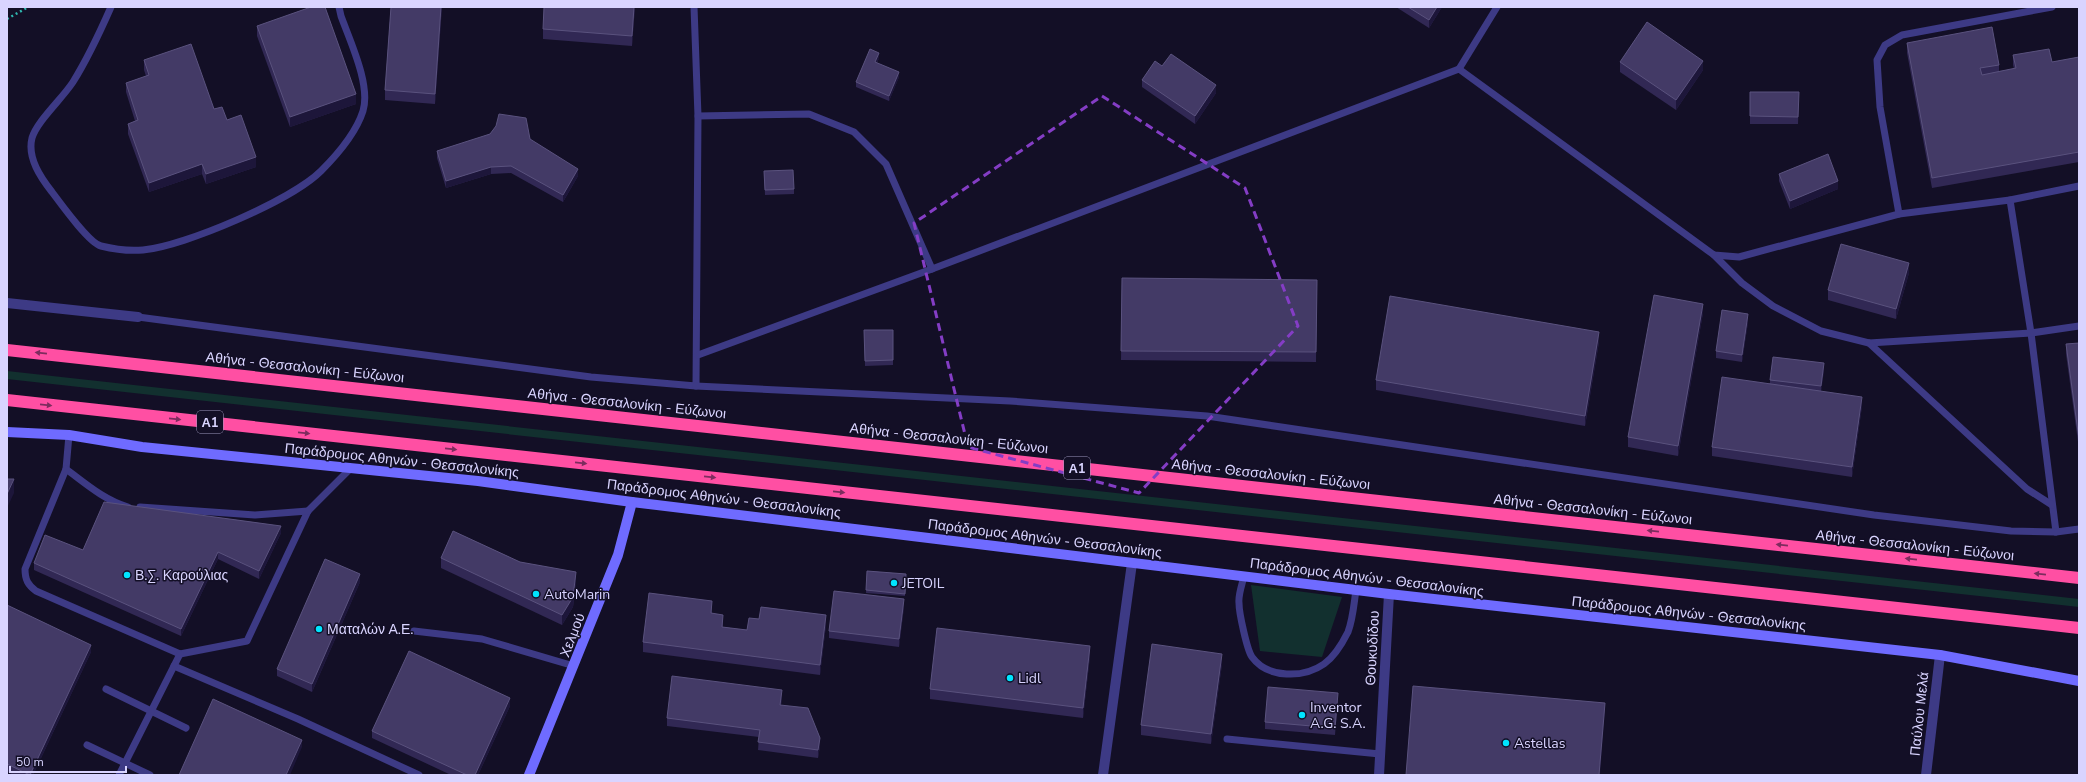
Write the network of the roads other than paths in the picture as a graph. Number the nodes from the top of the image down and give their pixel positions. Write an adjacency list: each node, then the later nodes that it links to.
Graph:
1 (111, 7): 2 (lane)
2 (339, 7)
3 (694, 7): 7 (lane)
4 (1497, 7): 6 (lane)
5 (2052, 7): 10 (lane)
6 (1458, 69): 11 (lane); 12 (lane)
7 (698, 116): 12 (lane); 19 (lane)
8 (2079, 186): 9 (lane)
9 (2010, 200): 10 (lane); 16 (lane)
10 (1899, 214): 11 (lane)
11 (1714, 254): 17 (lane)
12 (932, 270): 19 (lane)
13 (7, 303): 14 (street)
14 (138, 317): 20 (lane)
15 (2079, 326): 16 (lane)
16 (2030, 333): 17 (lane); 27 (lane)
17 (1870, 343): 27 (lane)
18 (7, 350): 33 (highway, Αθήνα - Θεσσαλονίκη - Εύζωνοι / Α1, one-way to 18)
19 (698, 355): 20 (lane)
20 (696, 386): 30 (lane)
21 (7, 400): 36 (highway, Α1, one-way to 36)
22 (7, 432): 23 (main road, Παράδρομος Αθηνών - Θεσσαλονίκης)
23 (69, 435): 24 (main road, Παράδρομος Αθηνών - Θεσσαλονίκης); 25 (lane)
24 (351, 468): 26 (main road, Παράδρομος Αθηνών - Θεσσαλονίκης); 28 (lane)
25 (66, 469): 28 (lane); 38 (lane)
26 (632, 502): 31 (main road, Παράδρομος Αθηνών - Θεσσαλονίκης); 41 (main road, Χελμού)
27 (2052, 504): 30 (lane)
28 (308, 511): 38 (lane)
29 (2079, 528): 30 (lane)
30 (2056, 532)
31 (1132, 563): 32 (main road, Παράδρομος Αθηνών - Θεσσαλονίκης); 54 (street)
32 (1244, 576): 34 (main road, Παράδρομος Αθηνών - Θεσσαλονίκης); 34 (lane)
33 (2079, 578)
34 (1356, 590): 35 (main road, Παράδρομος Αθηνών - Θεσσαλονίκης)
35 (1389, 594): 39 (main road, Παράδρομος Αθηνών - Θεσσαλονίκης); 48 (street, Θουκυδίδου)
36 (2079, 628)
37 (414, 631): 41 (lane)
38 (180, 654): 40 (lane)
39 (1940, 655): 42 (main road, Παράδρομος Αθηνών - Θεσσαλονίκης); 56 (street, Παύλου Μελά)
40 (174, 666): 44 (lane); 52 (lane)
41 (574, 666): 53 (main road, Χελμού)
42 (2079, 681)
43 (106, 689): 44 (lane)
44 (151, 711): 45 (lane); 49 (lane)
45 (186, 728)
46 (1227, 739): 48 (lane)
47 (87, 745): 49 (lane)
48 (1380, 754): 55 (street, Θουκυδίδου)
49 (125, 763): 50 (lane); 51 (lane)
50 (119, 775)
51 (150, 775)
52 (419, 775)
53 (529, 775)
54 (1103, 775)
55 (1379, 775)
56 (1926, 775)

